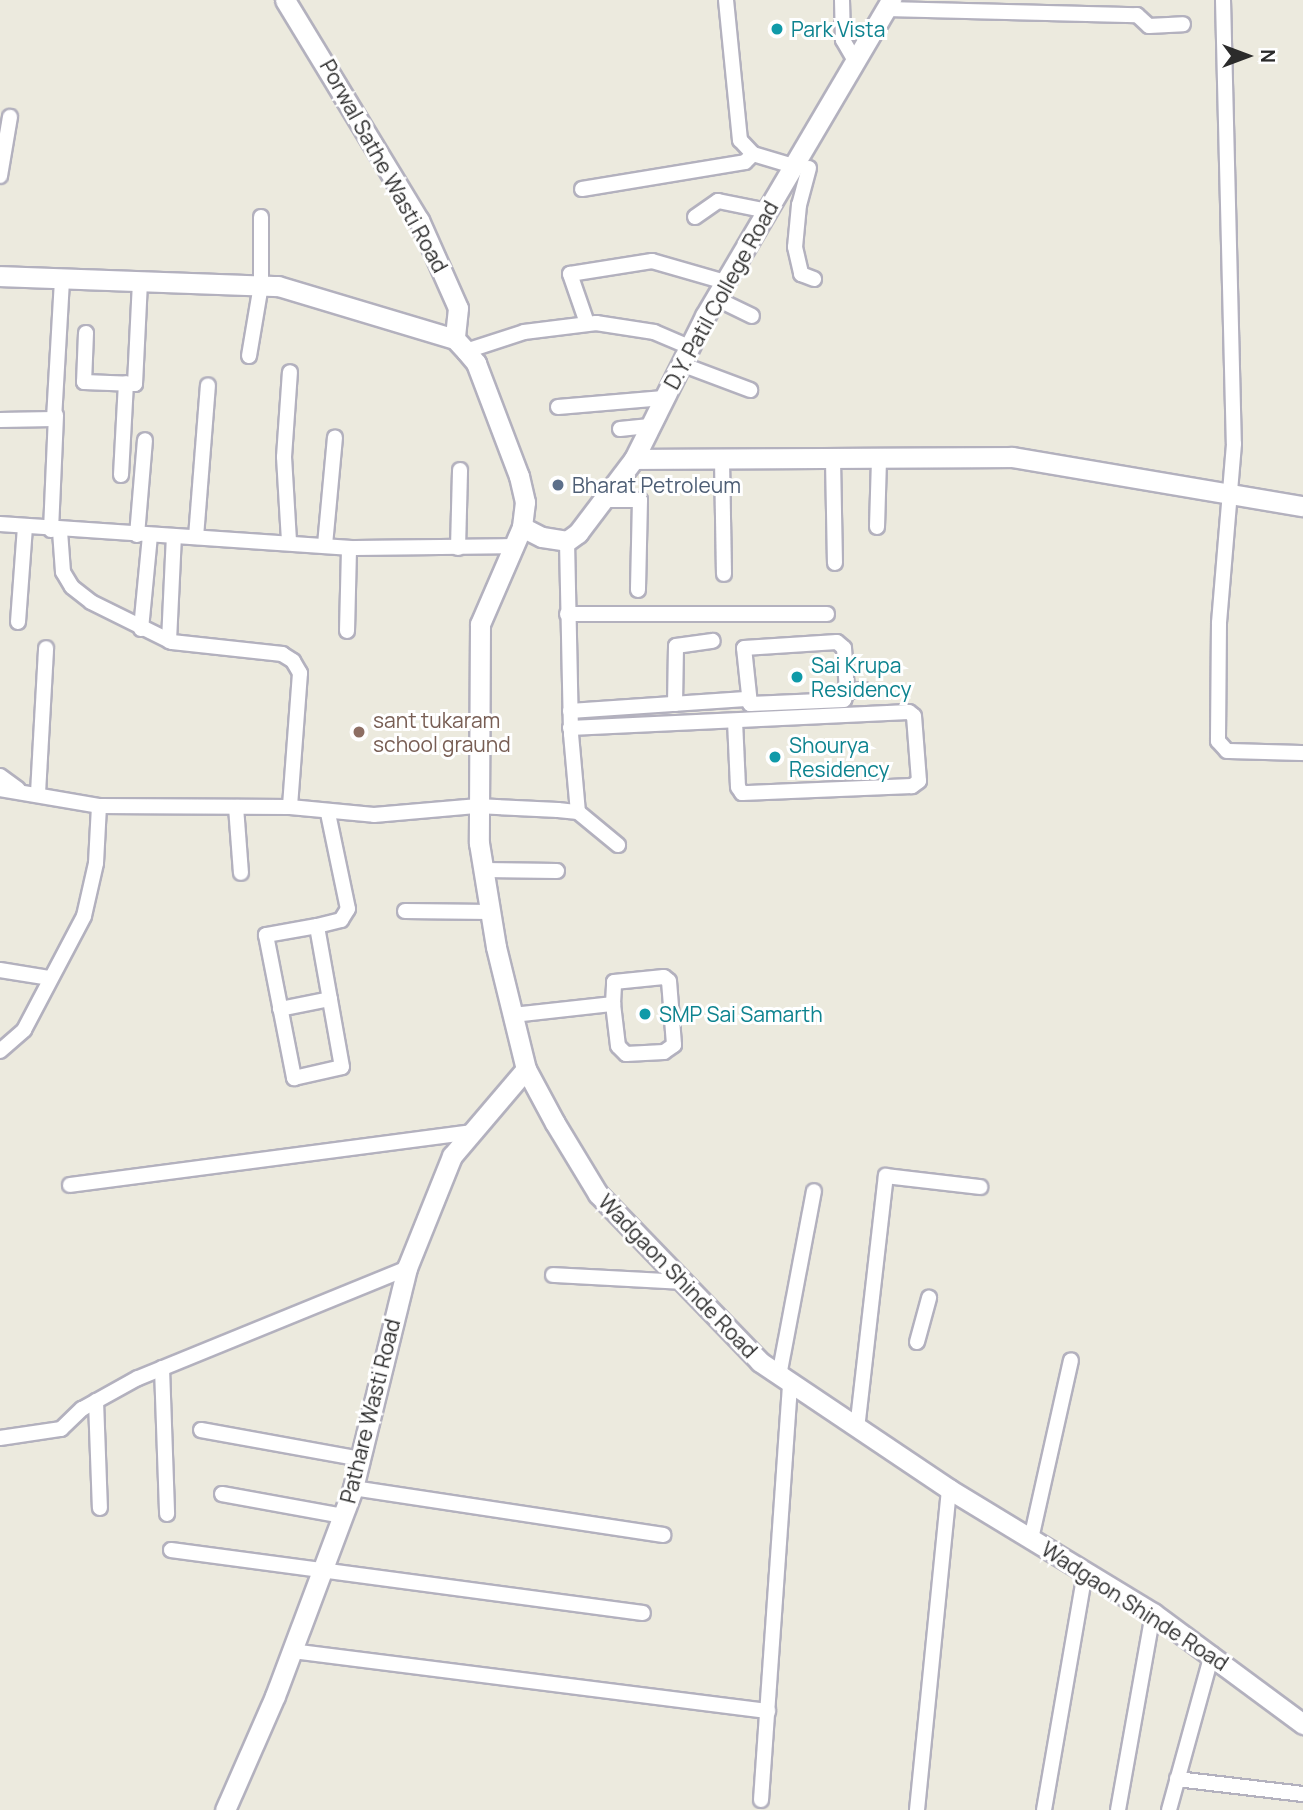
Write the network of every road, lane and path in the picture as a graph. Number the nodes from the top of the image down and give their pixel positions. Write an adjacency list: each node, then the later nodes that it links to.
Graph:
1 (285, 0): 25 (street, Porwal Sathe Wasti Road)
2 (726, 0): 9 (street)
3 (842, 0): 7 (street)
4 (1223, 0): 46 (street)
5 (889, 4): 6 (street); 7 (street, D.Y. Patil College Road)
6 (1184, 24)
7 (855, 61): 10 (street, D.Y. Patil College Road)
8 (10, 117): 11 (street)
9 (753, 154): 10 (street); 12 (street)
10 (801, 167): 13 (street, D.Y. Patil College Road); 18 (street)
11 (0, 176)
12 (582, 189)
13 (767, 211): 15 (street); 21 (street, D.Y. Patil College Road)
14 (261, 217): 20 (street)
15 (695, 217)
16 (0, 276): 17 (street)
17 (62, 279): 19 (street); 34 (street)
18 (814, 279)
19 (140, 282): 20 (street); 29 (street)
20 (261, 285): 25 (street); 27 (street)
21 (720, 290): 22 (street); 23 (street); 26 (street, D.Y. Patil College Road)
22 (751, 316)
23 (587, 323): 25 (street); 26 (street)
24 (86, 333): 29 (street)
25 (461, 345): 51 (street)
26 (685, 355): 31 (street); 32 (street, D.Y. Patil College Road)
27 (249, 356)
28 (290, 372): 57 (street)
29 (126, 383): 45 (street)
30 (208, 385): 56 (street)
31 (750, 390)
32 (664, 398): 33 (street); 36 (street, D.Y. Patil College Road)
33 (558, 407)
34 (56, 415): 35 (street); 53 (street)
35 (0, 420)
36 (650, 426): 37 (street); 40 (street, D.Y. Patil College Road)
37 (620, 429)
38 (335, 437): 59 (street)
39 (145, 440): 54 (street)
40 (634, 459): 42 (street); 47 (street, D.Y. Patil College Road)
41 (879, 459): 43 (street); 46 (street); 52 (street)
42 (722, 460): 43 (street); 64 (street)
43 (833, 460): 63 (street)
44 (460, 470): 62 (street)
45 (121, 475)
46 (1230, 494): 48 (street); 81 (street)
47 (604, 500): 58 (street, D.Y. Patil College Road); 65 (street)
48 (1303, 506)
49 (0, 524): 50 (street)
50 (25, 527): 53 (street); 68 (street)
51 (522, 527): 58 (street); 60 (street, Wadgaon Shinde Road)
52 (877, 527)
53 (56, 531): 54 (street); 69 (street)
54 (143, 535): 55 (street); 69 (street)
55 (174, 536): 56 (street); 71 (street)
56 (196, 537): 57 (street)
57 (289, 541): 59 (street)
58 (567, 541): 66 (street)
59 (325, 545): 61 (street)
60 (512, 546): 62 (street); 87 (street, Wadgaon Shinde Road)
61 (349, 548): 62 (street); 70 (street)
62 (458, 548)
63 (835, 563)
64 (724, 574)
65 (638, 590)
66 (567, 614): 67 (street); 78 (street)
67 (827, 614)
68 (18, 622)
69 (141, 629): 71 (street)
70 (347, 631)
71 (169, 641): 89 (street)
72 (713, 641): 77 (street)
73 (46, 648): 85 (street)
74 (864, 690): 75 (street)
75 (847, 691): 76 (street); 76 (street)
76 (746, 699): 77 (street)
77 (675, 704): 78 (street)
78 (570, 711): 80 (street)
79 (735, 720): 79 (street); 80 (street)
80 (570, 728): 91 (street)
81 (1303, 753)
82 (0, 776): 84 (street)
83 (0, 789): 84 (street)
84 (18, 789): 85 (street)
85 (38, 793): 86 (street)
86 (99, 806): 88 (street); 100 (street)
87 (476, 806): 90 (street); 91 (street); 93 (street, Wadgaon Shinde Road)
88 (236, 807): 89 (street); 95 (street)
89 (290, 807): 90 (street)
90 (328, 813): 98 (street)
91 (578, 813): 92 (street)
92 (618, 845)
93 (484, 870): 94 (street); 97 (street, Wadgaon Shinde Road)
94 (557, 871)
95 (241, 873)
96 (405, 911): 97 (street)
97 (491, 912): 104 (street, Wadgaon Shinde Road)
98 (317, 926): 101 (street); 103 (street)
99 (0, 970): 100 (street)
100 (50, 978): 105 (street)
101 (330, 999): 103 (street); 103 (street)
102 (614, 1004): 102 (street); 104 (street)
103 (280, 1009)
104 (513, 1015): 106 (street, Wadgaon Shinde Road)
105 (0, 1051)
106 (526, 1069): 107 (street, Pathare Wasti Road); 113 (street, Wadgaon Shinde Road)
107 (472, 1132): 108 (street); 111 (street, Pathare Wasti Road)
108 (69, 1185)
109 (980, 1187): 120 (street)
110 (814, 1191): 118 (street)
111 (407, 1268): 117 (street); 123 (street, Pathare Wasti Road)
112 (552, 1275): 113 (street)
113 (682, 1282): 118 (street, Wadgaon Shinde Road)
114 (929, 1298): 115 (street)
115 (916, 1342)
116 (1070, 1360): 131 (street)
117 (162, 1368): 119 (street); 128 (street)
118 (784, 1380): 120 (street, Wadgaon Shinde Road); 139 (street)
119 (96, 1401): 122 (street); 127 (street)
120 (858, 1429): 125 (street, Wadgaon Shinde Road)
121 (201, 1430): 123 (street)
122 (0, 1438)
123 (360, 1459): 124 (street, Pathare Wasti Road)
124 (353, 1488): 129 (street, Pathare Wasti Road); 130 (street)
125 (949, 1489): 131 (street, Wadgaon Shinde Road); 145 (street)
126 (222, 1494): 129 (street)
127 (100, 1508)
128 (167, 1514)
129 (342, 1516): 134 (street, Pathare Wasti Road)
130 (663, 1535)
131 (1031, 1539): 133 (street, Wadgaon Shinde Road)
132 (171, 1550): 134 (street)
133 (1085, 1572): 136 (street, Wadgaon Shinde Road); 146 (street)
134 (322, 1573): 135 (street); 137 (street, Pathare Wasti Road)
135 (643, 1613)
136 (1153, 1613): 138 (street, Wadgaon Shinde Road); 147 (street)
137 (292, 1651): 139 (street); 144 (street, Pathare Wasti Road)
138 (1212, 1654): 140 (street, Wadgaon Shinde Road); 141 (street)
139 (768, 1711): 143 (street)
140 (1303, 1724)
141 (1177, 1779): 142 (street); 148 (street)
142 (1303, 1794)
143 (761, 1800)
144 (225, 1810)
145 (917, 1810)
146 (1044, 1810)
147 (1118, 1810)
148 (1168, 1810)

